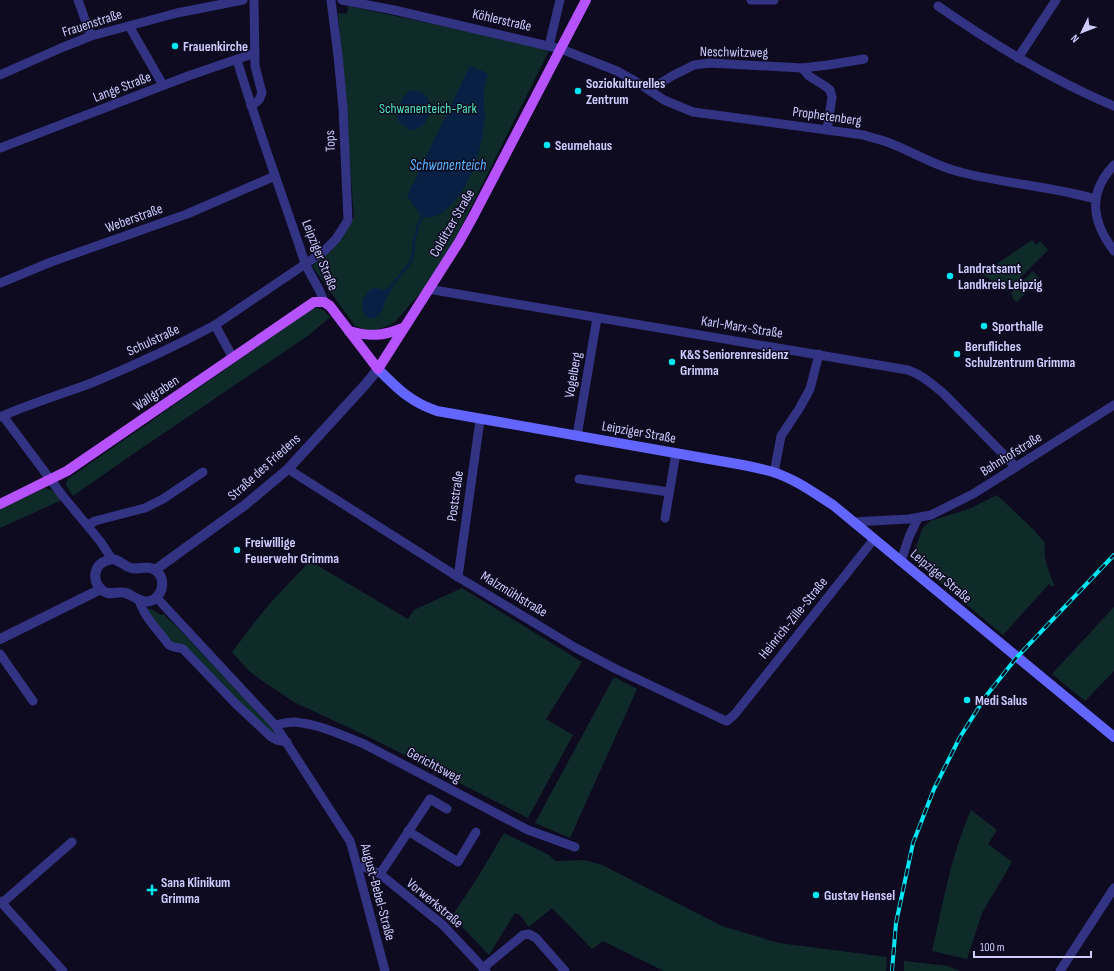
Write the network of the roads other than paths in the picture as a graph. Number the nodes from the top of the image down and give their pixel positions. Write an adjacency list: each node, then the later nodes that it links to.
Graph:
1 (78, 0): 13 (street)
2 (243, 0): 12 (street, Frauenstraße)
3 (254, 0): 16 (street)
4 (331, 0): 32 (street, Tops)
5 (342, 0): 14 (street, Köhlerstraße)
6 (560, 0): 14 (street)
7 (586, 0): 15 (main road, Colditzer Straße)
8 (751, 0): 9 (street)
9 (774, 0)
10 (1056, 0): 17 (street)
11 (938, 6): 17 (street)
12 (129, 26): 13 (street, Frauenstraße); 22 (street)
13 (91, 36): 21 (street, Frauenstraße)
14 (549, 46): 15 (street, Köhlerstraße)
15 (561, 49): 23 (street, Prophetenberg); 34 (main road, Colditzer Straße)
16 (254, 54): 19 (street, Lange Straße); 24 (street)
17 (1018, 58): 25 (street)
18 (864, 59): 20 (street, Neschwitzweg)
19 (237, 60): 22 (street, Lange Straße); 24 (street, Leipziger Straße)
20 (802, 68): 23 (street, Neschwitzweg); 26 (street)
21 (0, 75)
22 (159, 87): 27 (street, Lange Straße)
23 (649, 90): 26 (street, Prophetenberg)
24 (251, 106): 29 (street, Leipziger Straße)
25 (1114, 106)
26 (827, 130): 30 (street, Prophetenberg)
27 (0, 148)
28 (1114, 165): 30 (street)
29 (275, 176): 32 (street, Leipziger Straße); 33 (street, Weberstraße)
30 (1095, 199): 31 (street)
31 (1114, 251)
32 (305, 263): 35 (street, Leipziger Straße); 37 (street, Schulstraße)
33 (0, 283)
34 (428, 289): 36 (street, Karl-Marx-Straße); 38 (main road, Colditzer Straße)
35 (324, 302): 39 (main road, Leipziger Straße); 41 (main road, Wallgraben)
36 (597, 318): 40 (street, Karl-Marx-Straße); 46 (street, Vogelberg)
37 (215, 325): 41 (street); 44 (street, Schulstraße)
38 (403, 328): 39 (main road); 42 (main road, Colditzer Straße)
39 (349, 331): 42 (main road, Leipziger Straße)
40 (819, 354): 48 (street, Karl-Marx-Straße); 51 (street)
41 (233, 358): 53 (main road, Wallgraben)
42 (378, 369): 45 (main road, Leipziger Straße); 49 (street, Straße des Friedens)
43 (1114, 405): 48 (street, Bahnhofstraße)
44 (2, 416): 53 (street)
45 (480, 420): 46 (main road, Leipziger Straße); 64 (street, Poststraße)
46 (577, 436): 47 (main road, Leipziger Straße)
47 (676, 453): 51 (main road, Leipziger Straße); 54 (street)
48 (1016, 467): 57 (street, Bahnhofstraße)
49 (288, 469): 63 (street, Straße des Friedens); 64 (street, Malzmühlstraße)
50 (203, 472): 59 (street)
51 (774, 473): 58 (main road, Leipziger Straße)
52 (579, 479): 54 (street)
53 (51, 480): 55 (main road, Wallgraben); 59 (street)
54 (669, 492): 56 (street)
55 (0, 504)
56 (665, 518)
57 (918, 518): 58 (street, Bahnhofstraße); 62 (street)
58 (854, 522): 60 (main road, Leipziger Straße)
59 (88, 525): 61 (street)
60 (874, 539): 62 (main road, Leipziger Straße); 71 (street, Heinrich-Zille-Straße)
61 (112, 559): 63 (street); 65 (street)
62 (901, 560): 73 (main road, Leipziger Straße)
63 (155, 570): 66 (street)
64 (458, 577): 71 (street, Malzmühlstraße)
65 (101, 589): 67 (street); 68 (street)
66 (156, 597): 67 (street); 72 (street, August-Bebel-Straße)
67 (139, 600): 74 (street)
68 (0, 639)
69 (0, 654): 70 (street)
70 (33, 701)
71 (735, 714)
72 (275, 725): 74 (street, August-Bebel-Straße); 79 (street, Gerichtsweg)
73 (1114, 737)
74 (287, 742): 80 (street, August-Bebel-Straße)
75 (447, 809): 76 (street)
76 (408, 831): 77 (street); 81 (street)
77 (476, 832)
78 (72, 842): 83 (street)
79 (575, 847)
80 (358, 868): 81 (street, Vorwerkstraße); 86 (street, August-Bebel-Straße)
81 (380, 874): 84 (street, Vorwerkstraße)
82 (1114, 888): 88 (street)
83 (1, 902): 85 (street)
84 (485, 970): 87 (street)
85 (63, 971)
86 (385, 971)
87 (565, 971)
88 (1060, 971)

